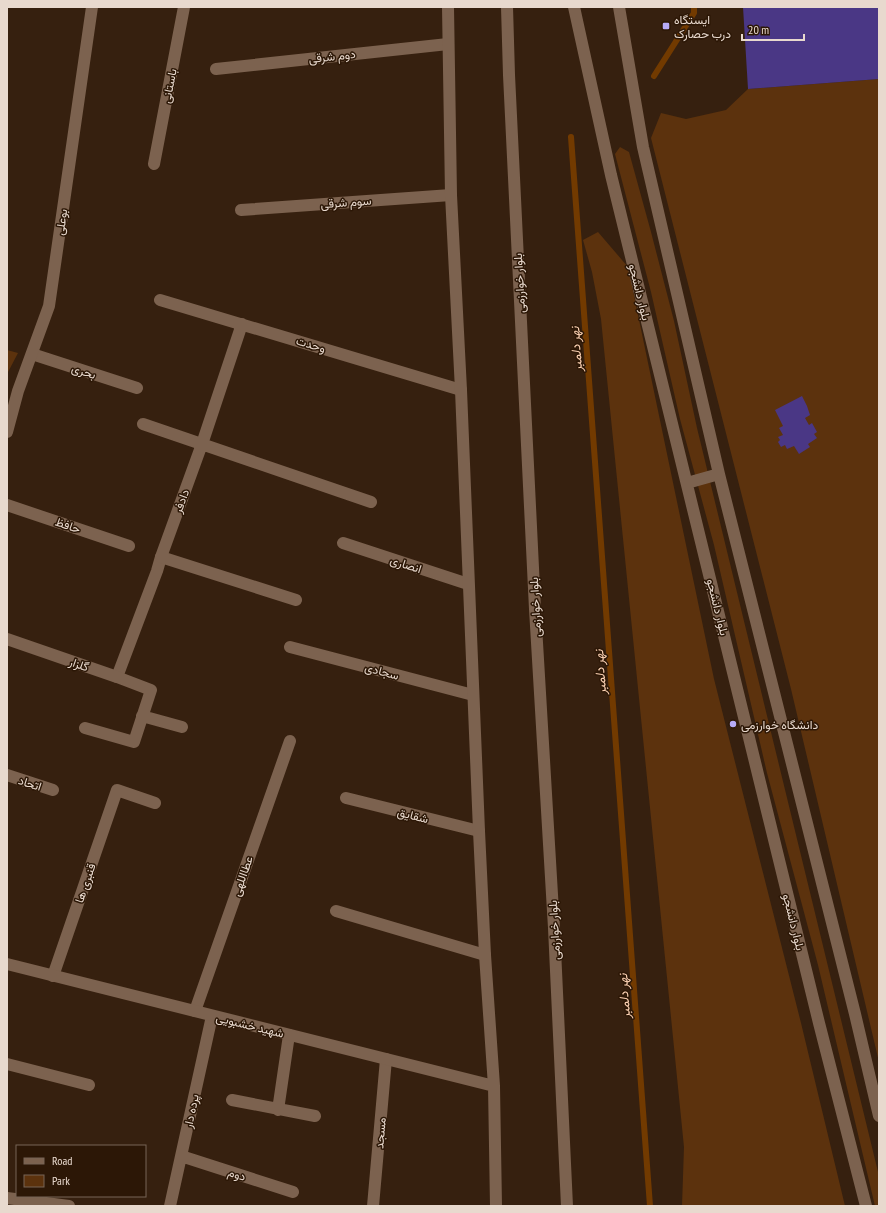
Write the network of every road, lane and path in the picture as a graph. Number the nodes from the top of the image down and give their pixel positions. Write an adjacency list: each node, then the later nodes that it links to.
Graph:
1 (92, 7): 14 (street, بوعلی)
2 (184, 7): 9 (street, باستانی)
3 (448, 7): 7 (street)
4 (507, 7): 65 (street, بلوار خوارزمی)
5 (574, 7): 22 (street, بلوار دانشجو)
6 (619, 7): 21 (street)
7 (448, 44): 8 (street, دوم شرقی); 10 (street)
8 (216, 68)
9 (154, 164)
10 (451, 195): 11 (street, سوم شرقی); 17 (street)
11 (241, 210)
12 (160, 300): 13 (street, وحدت)
13 (242, 324): 17 (street, وحدت); 20 (street, دادفر)
14 (32, 354): 15 (street, بحری); 16 (street, بوعلی)
15 (137, 388)
16 (13, 390): 19 (street, بوعلی)
17 (461, 390): 28 (street)
18 (143, 424): 20 (street)
19 (7, 432)
20 (202, 444): 23 (street); 27 (street, دادفر)
21 (719, 474): 22 (street); 57 (street)
22 (687, 482): 66 (street, بلوار دانشجو)
23 (371, 502)
24 (7, 505): 26 (street, حافظ)
25 (343, 543): 28 (street, انصاری)
26 (129, 546)
27 (161, 557): 29 (street); 32 (street, دادفر)
28 (468, 584): 33 (street)
29 (296, 600)
30 (7, 639): 32 (street, گلزار)
31 (290, 646): 33 (street, سجادی)
32 (117, 677): 34 (street, گلزار)
33 (473, 695): 42 (street)
34 (142, 716): 35 (street); 36 (street)
35 (182, 727)
36 (85, 728)
37 (290, 741): 47 (street, عطااللهی)
38 (7, 775): 39 (street, اتحاد)
39 (53, 790)
40 (346, 798): 42 (street, شقایق)
41 (155, 803): 46 (street, قنبری ها)
42 (479, 831): 44 (street)
43 (336, 911): 44 (street)
44 (485, 955): 53 (street)
45 (7, 964): 46 (street, شهید خشبویی)
46 (53, 976): 47 (street, شهید خشبویی)
47 (195, 1011): 48 (street, شهید خشبویی)
48 (212, 1016): 49 (street, شهید خشبویی); 58 (street, پرده دار)
49 (289, 1035): 50 (street, شهید خشبویی); 55 (street)
50 (386, 1059): 53 (street, شهید خشبویی); 63 (street, مسجد)
51 (7, 1064): 52 (street)
52 (89, 1085)
53 (494, 1086): 64 (street)
54 (232, 1100): 55 (street)
55 (278, 1110): 56 (street)
56 (315, 1116)
57 (879, 1116)
58 (181, 1156): 59 (street, دوم); 62 (street, پرده دار)
59 (293, 1192)
60 (7, 1198): 61 (street)
61 (69, 1206)
62 (170, 1206)
63 (373, 1206)
64 (496, 1206)
65 (567, 1206)
66 (866, 1206)

